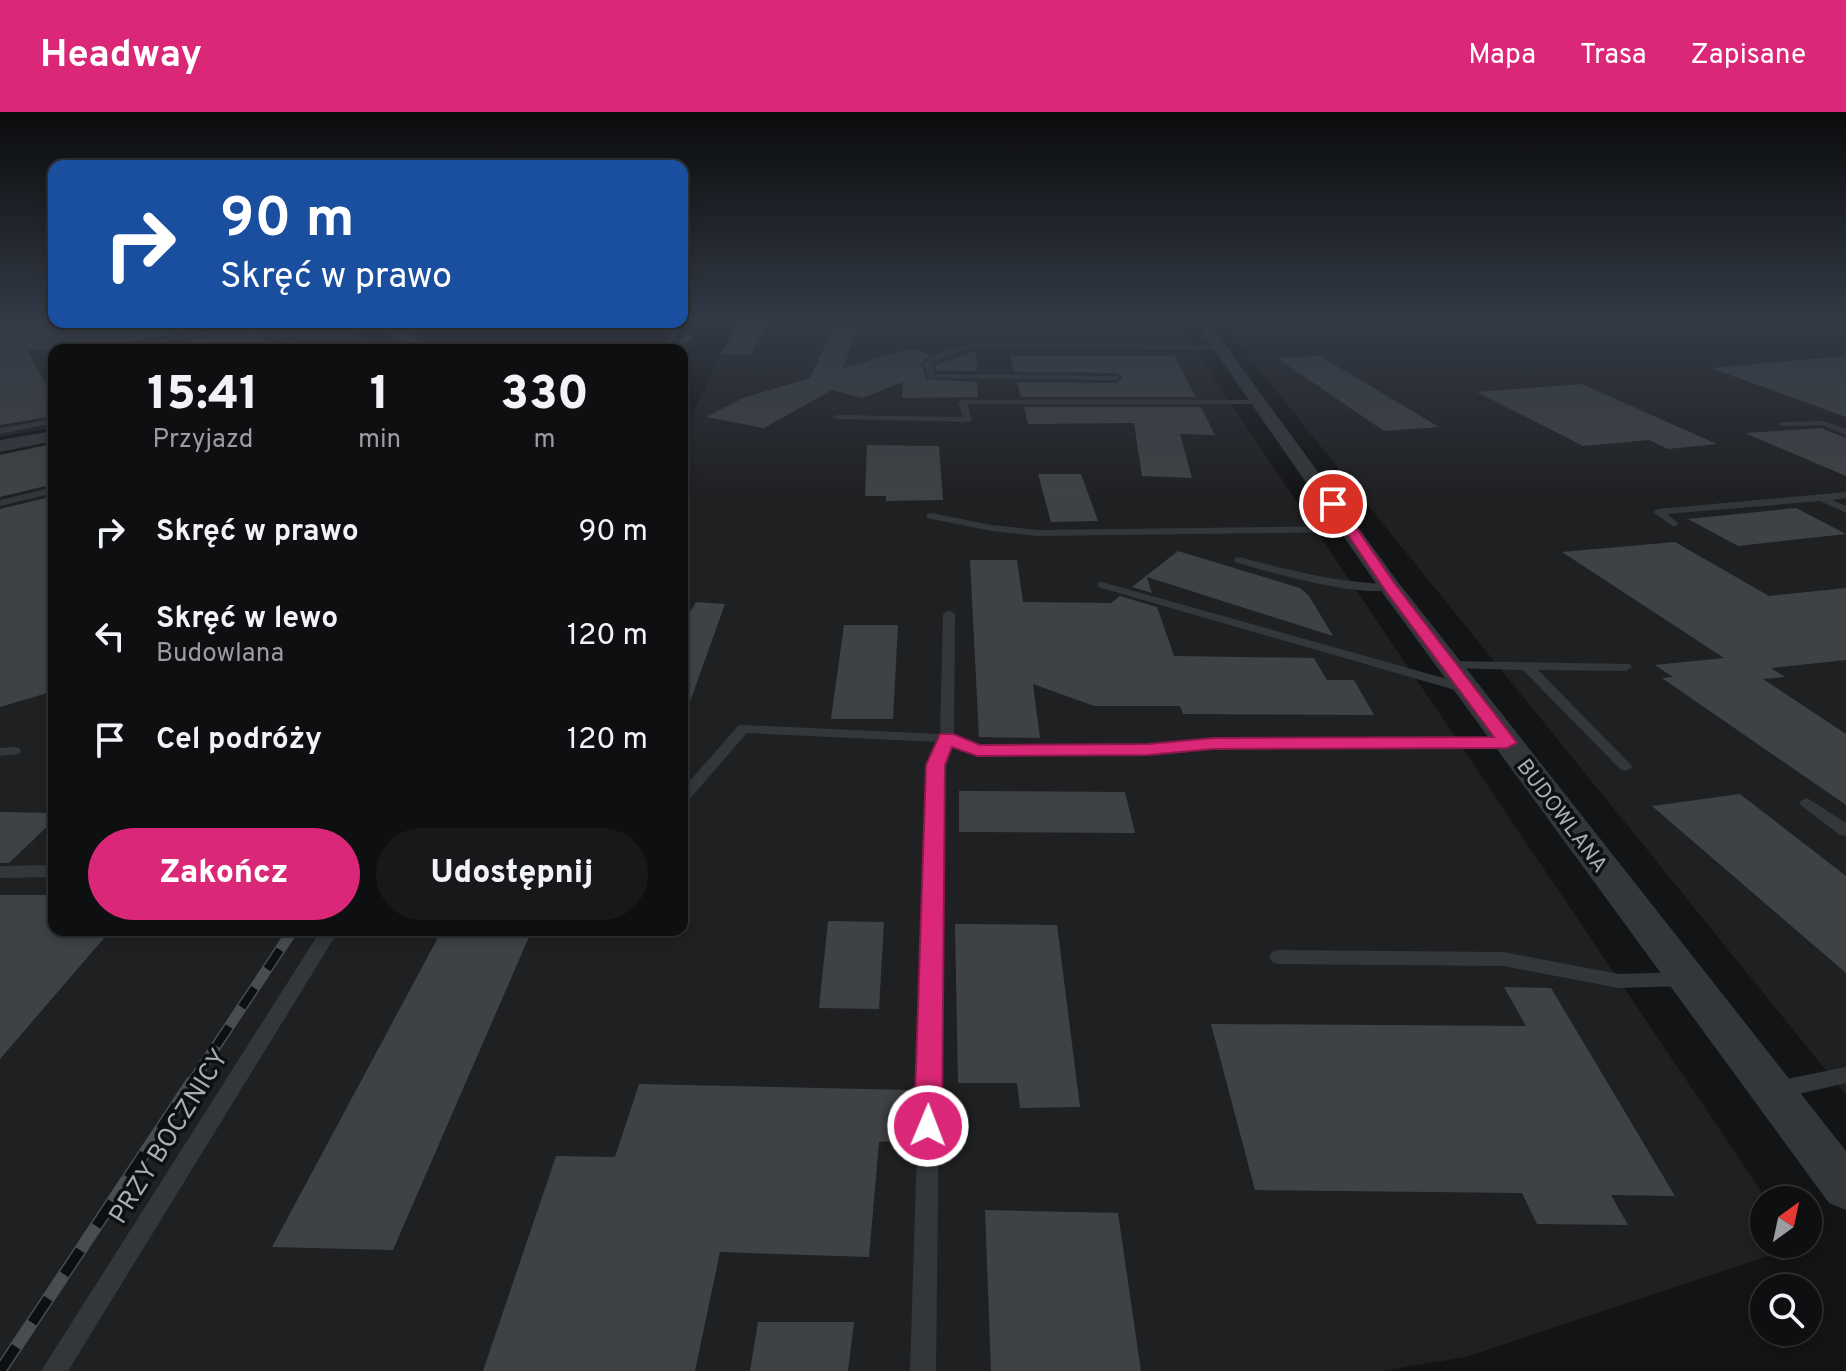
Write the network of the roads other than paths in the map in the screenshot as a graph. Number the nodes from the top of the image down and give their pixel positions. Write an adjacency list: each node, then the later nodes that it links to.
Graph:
1 (1245, 380): 2 (street, BUDOWLANA)
2 (1261, 402): 3 (lane); 17 (street, BUDOWLANA)
3 (837, 417)
4 (1782, 424): 6 (lane)
5 (0, 431): 7 (lane)
6 (1846, 432)
7 (48, 434)
8 (48, 435): 9 (street)
9 (0, 446)
10 (48, 491): 13 (lane)
11 (1846, 495): 12 (lane)
12 (1821, 498): 14 (lane); 16 (lane)
13 (0, 503)
14 (1846, 510)
15 (931, 516): 17 (lane)
16 (1674, 524)
17 (1351, 529): 20 (street, BUDOWLANA)
18 (1239, 560): 20 (lane)
19 (1102, 585): 25 (lane)
20 (1390, 587): 22 (street, BUDOWLANA)
21 (949, 614): 26 (lane)
22 (1449, 665): 23 (lane); 25 (street, BUDOWLANA)
23 (1528, 667): 24 (lane); 28 (lane)
24 (1626, 667)
25 (1467, 690): 27 (street, BUDOWLANA)
26 (947, 738): 27 (lane); 29 (lane); 41 (lane)
27 (1507, 743): 36 (street, BUDOWLANA)
28 (1626, 767)
29 (688, 792)
30 (1807, 803): 31 (lane)
31 (1846, 831)
32 (48, 871): 33 (lane)
33 (0, 872)
34 (326, 936): 40 (lane, PRZY BOCZNICY)
35 (1278, 957): 36 (lane)
36 (1688, 979): 38 (street, BUDOWLANA)
37 (1846, 1075): 38 (lane)
38 (1773, 1091): 39 (street, BUDOWLANA)
39 (1846, 1188)
40 (54, 1371)
41 (923, 1371)

